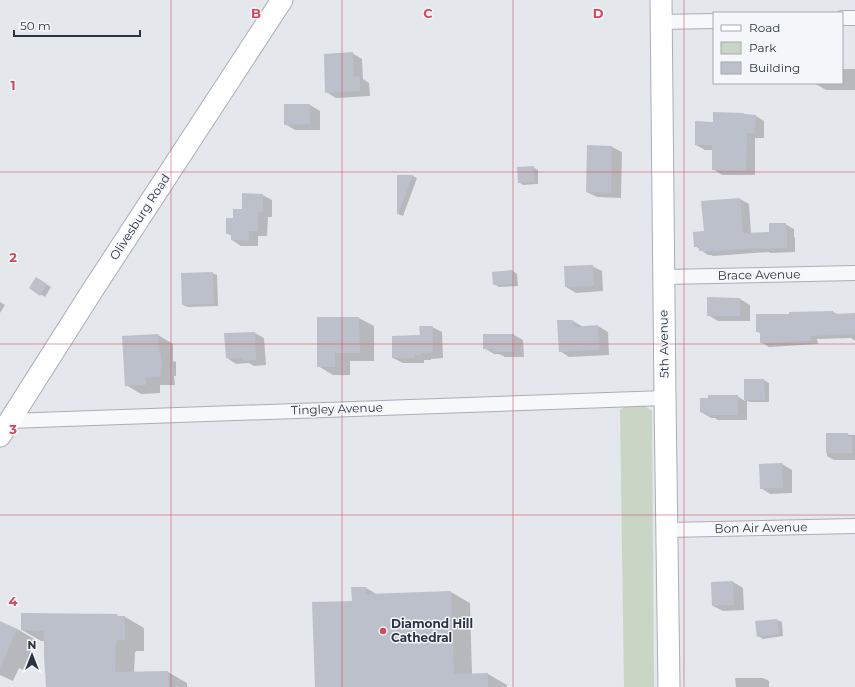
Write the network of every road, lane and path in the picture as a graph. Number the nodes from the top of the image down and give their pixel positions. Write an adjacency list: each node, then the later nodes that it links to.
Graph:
1 (282, 0): 10 (street, Olivesburg Road)
2 (661, 0): 6 (street, 5th Avenue)
3 (843, 18): 4 (street)
4 (855, 18)
5 (713, 21): 6 (street)
6 (661, 22): 8 (street, 5th Avenue)
7 (855, 273): 8 (street, Brace Avenue)
8 (664, 277): 9 (street, 5th Avenue)
9 (665, 398): 10 (street, Tingley Avenue); 12 (street, 5th Avenue)
10 (5, 429)
11 (855, 526): 12 (street, Bon Air Avenue)
12 (667, 530): 13 (street, 5th Avenue)
13 (669, 687)

